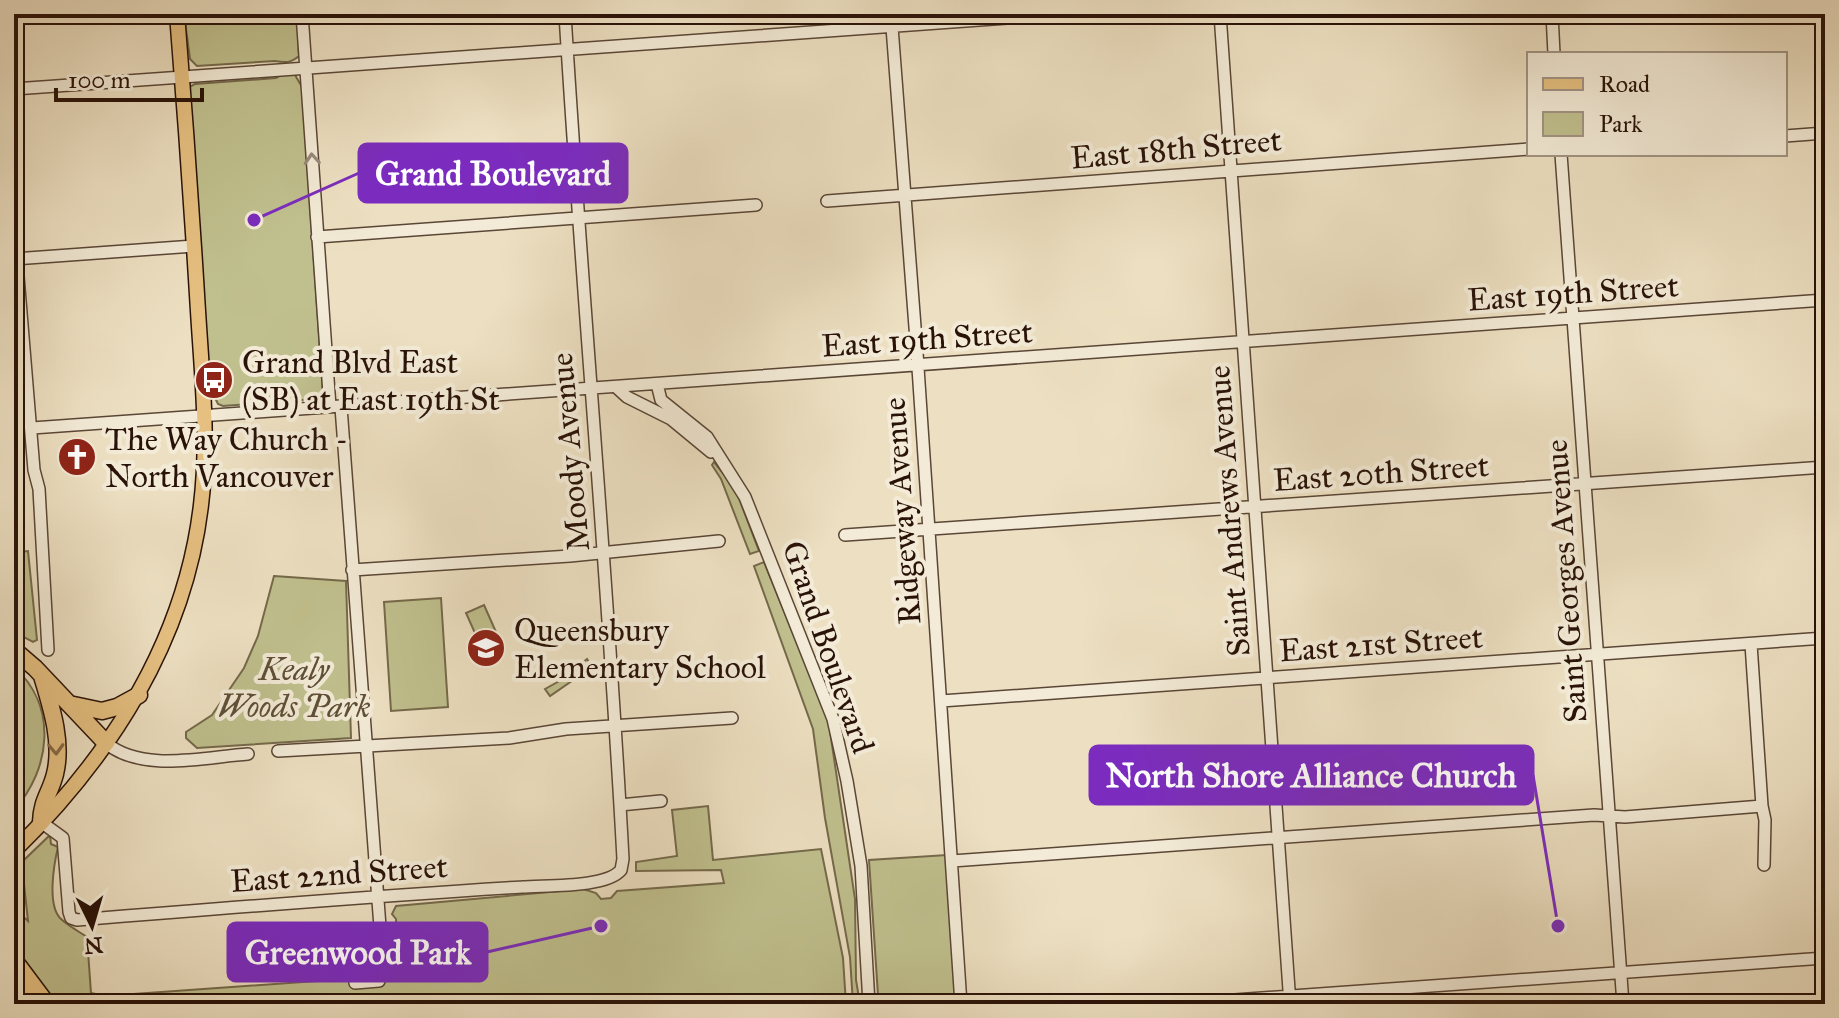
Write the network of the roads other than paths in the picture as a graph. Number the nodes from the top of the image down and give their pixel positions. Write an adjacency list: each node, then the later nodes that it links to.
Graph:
1 (177, 14): 11 (main road)
2 (302, 14): 10 (street)
3 (565, 14): 8 (street, Moody Avenue)
4 (1065, 14): 7 (street)
5 (1220, 14): 17 (street, Saint Andrews Avenue)
6 (1552, 14): 9 (street)
7 (892, 20): 8 (street); 18 (street, Ridgeway Avenue)
8 (567, 49): 10 (street); 21 (street, Moody Avenue)
9 (1554, 52)
10 (306, 68): 11 (street); 23 (street, one-way to 10)
11 (182, 77): 12 (street); 24 (main road)
12 (14, 89)
13 (1825, 133): 14 (street)
14 (1787, 136)
15 (1527, 149): 17 (street, East 18th Street)
16 (1561, 156): 27 (street, Saint Georges Avenue)
17 (1231, 171): 18 (street, East 18th Street); 28 (street, Saint Andrews Avenue)
18 (905, 195): 19 (street, East 18th Street); 29 (street, Ridgeway Avenue)
19 (827, 201)
20 (756, 205): 21 (street)
21 (578, 219): 23 (street); 32 (street, Moody Avenue)
22 (14, 228): 25 (street)
23 (317, 237): 33 (street)
24 (194, 246): 25 (street); 34 (main road)
25 (15, 259): 35 (street)
26 (1825, 300): 27 (street, East 19th Street)
27 (1574, 319): 28 (street, East 19th Street); 38 (street, Saint Georges Avenue)
28 (1243, 342): 29 (street, East 19th Street); 39 (street, Saint Andrews Avenue)
29 (918, 366): 30 (street, East 19th Street); 40 (street, Ridgeway Avenue)
30 (657, 384): 31 (street, East 19th Street); 36 (street, Grand Boulevard)
31 (616, 387): 32 (street, East 19th Street); 36 (street, Grand Boulevard)
32 (592, 389): 33 (street, East 19th Street); 43 (street, Moody Avenue)
33 (335, 407): 34 (street, East 19th Street); 44 (street)
34 (205, 416): 35 (street, East 19th Street); 52 (main road)
35 (32, 428): 48 (street)
36 (721, 460): 80 (street, Grand Boulevard)
37 (1825, 467): 38 (street, East 20th Street)
38 (1585, 485): 39 (street, East 20th Street); 49 (street, Saint Georges Avenue)
39 (1255, 508): 40 (street, East 20th Street); 51 (street, Saint Andrews Avenue)
40 (929, 530): 41 (street, East 20th Street); 53 (street, Ridgeway Avenue)
41 (845, 535)
42 (719, 541): 43 (street)
43 (604, 552): 44 (street); 56 (street, Moody Avenue)
44 (352, 570): 58 (street)
45 (1825, 638): 46 (street, East 21st Street)
46 (1751, 644): 49 (street, East 21st Street); 63 (street)
47 (14, 650): 50 (highway)
48 (48, 650)
49 (1598, 654): 51 (street, East 21st Street); 64 (street, Saint Georges Avenue)
50 (42, 676): 54 (highway); 65 (highway, one-way to 65)
51 (1266, 678): 53 (street, East 21st Street); 66 (street, Saint Andrews Avenue)
52 (139, 695): 54 (highway); 57 (main road)
53 (941, 701): 68 (street, Ridgeway Avenue)
54 (69, 704): 57 (highway)
55 (732, 718): 56 (street)
56 (615, 725): 58 (street); 62 (street, Moody Avenue)
57 (106, 743): 60 (street); 65 (main road)
58 (368, 747): 59 (street); 71 (street)
59 (278, 751)
60 (248, 754)
61 (661, 801): 62 (street)
62 (620, 805): 70 (street, Moody Avenue)
63 (1762, 806): 64 (street); 69 (street)
64 (1609, 816): 66 (street); 74 (street, Saint Georges Avenue)
65 (41, 822): 67 (main road); 71 (street, East 22nd Street)
66 (1279, 837): 68 (street); 77 (street, Saint Andrews Avenue)
67 (14, 851)
68 (952, 861): 81 (street, Ridgeway Avenue)
69 (1764, 865)
70 (610, 880): 71 (street, East 22nd Street)
71 (379, 896): 76 (street)
72 (1825, 958): 74 (street)
73 (14, 960): 79 (highway)
74 (1621, 973): 77 (street); 83 (street, Saint Georges Avenue)
75 (14, 983): 78 (highway)
76 (355, 983)
77 (1290, 1000): 82 (street)
78 (29, 1004)
79 (47, 1004)
80 (869, 1004)
81 (961, 1004)
82 (1179, 1004)
83 (1623, 1004)

